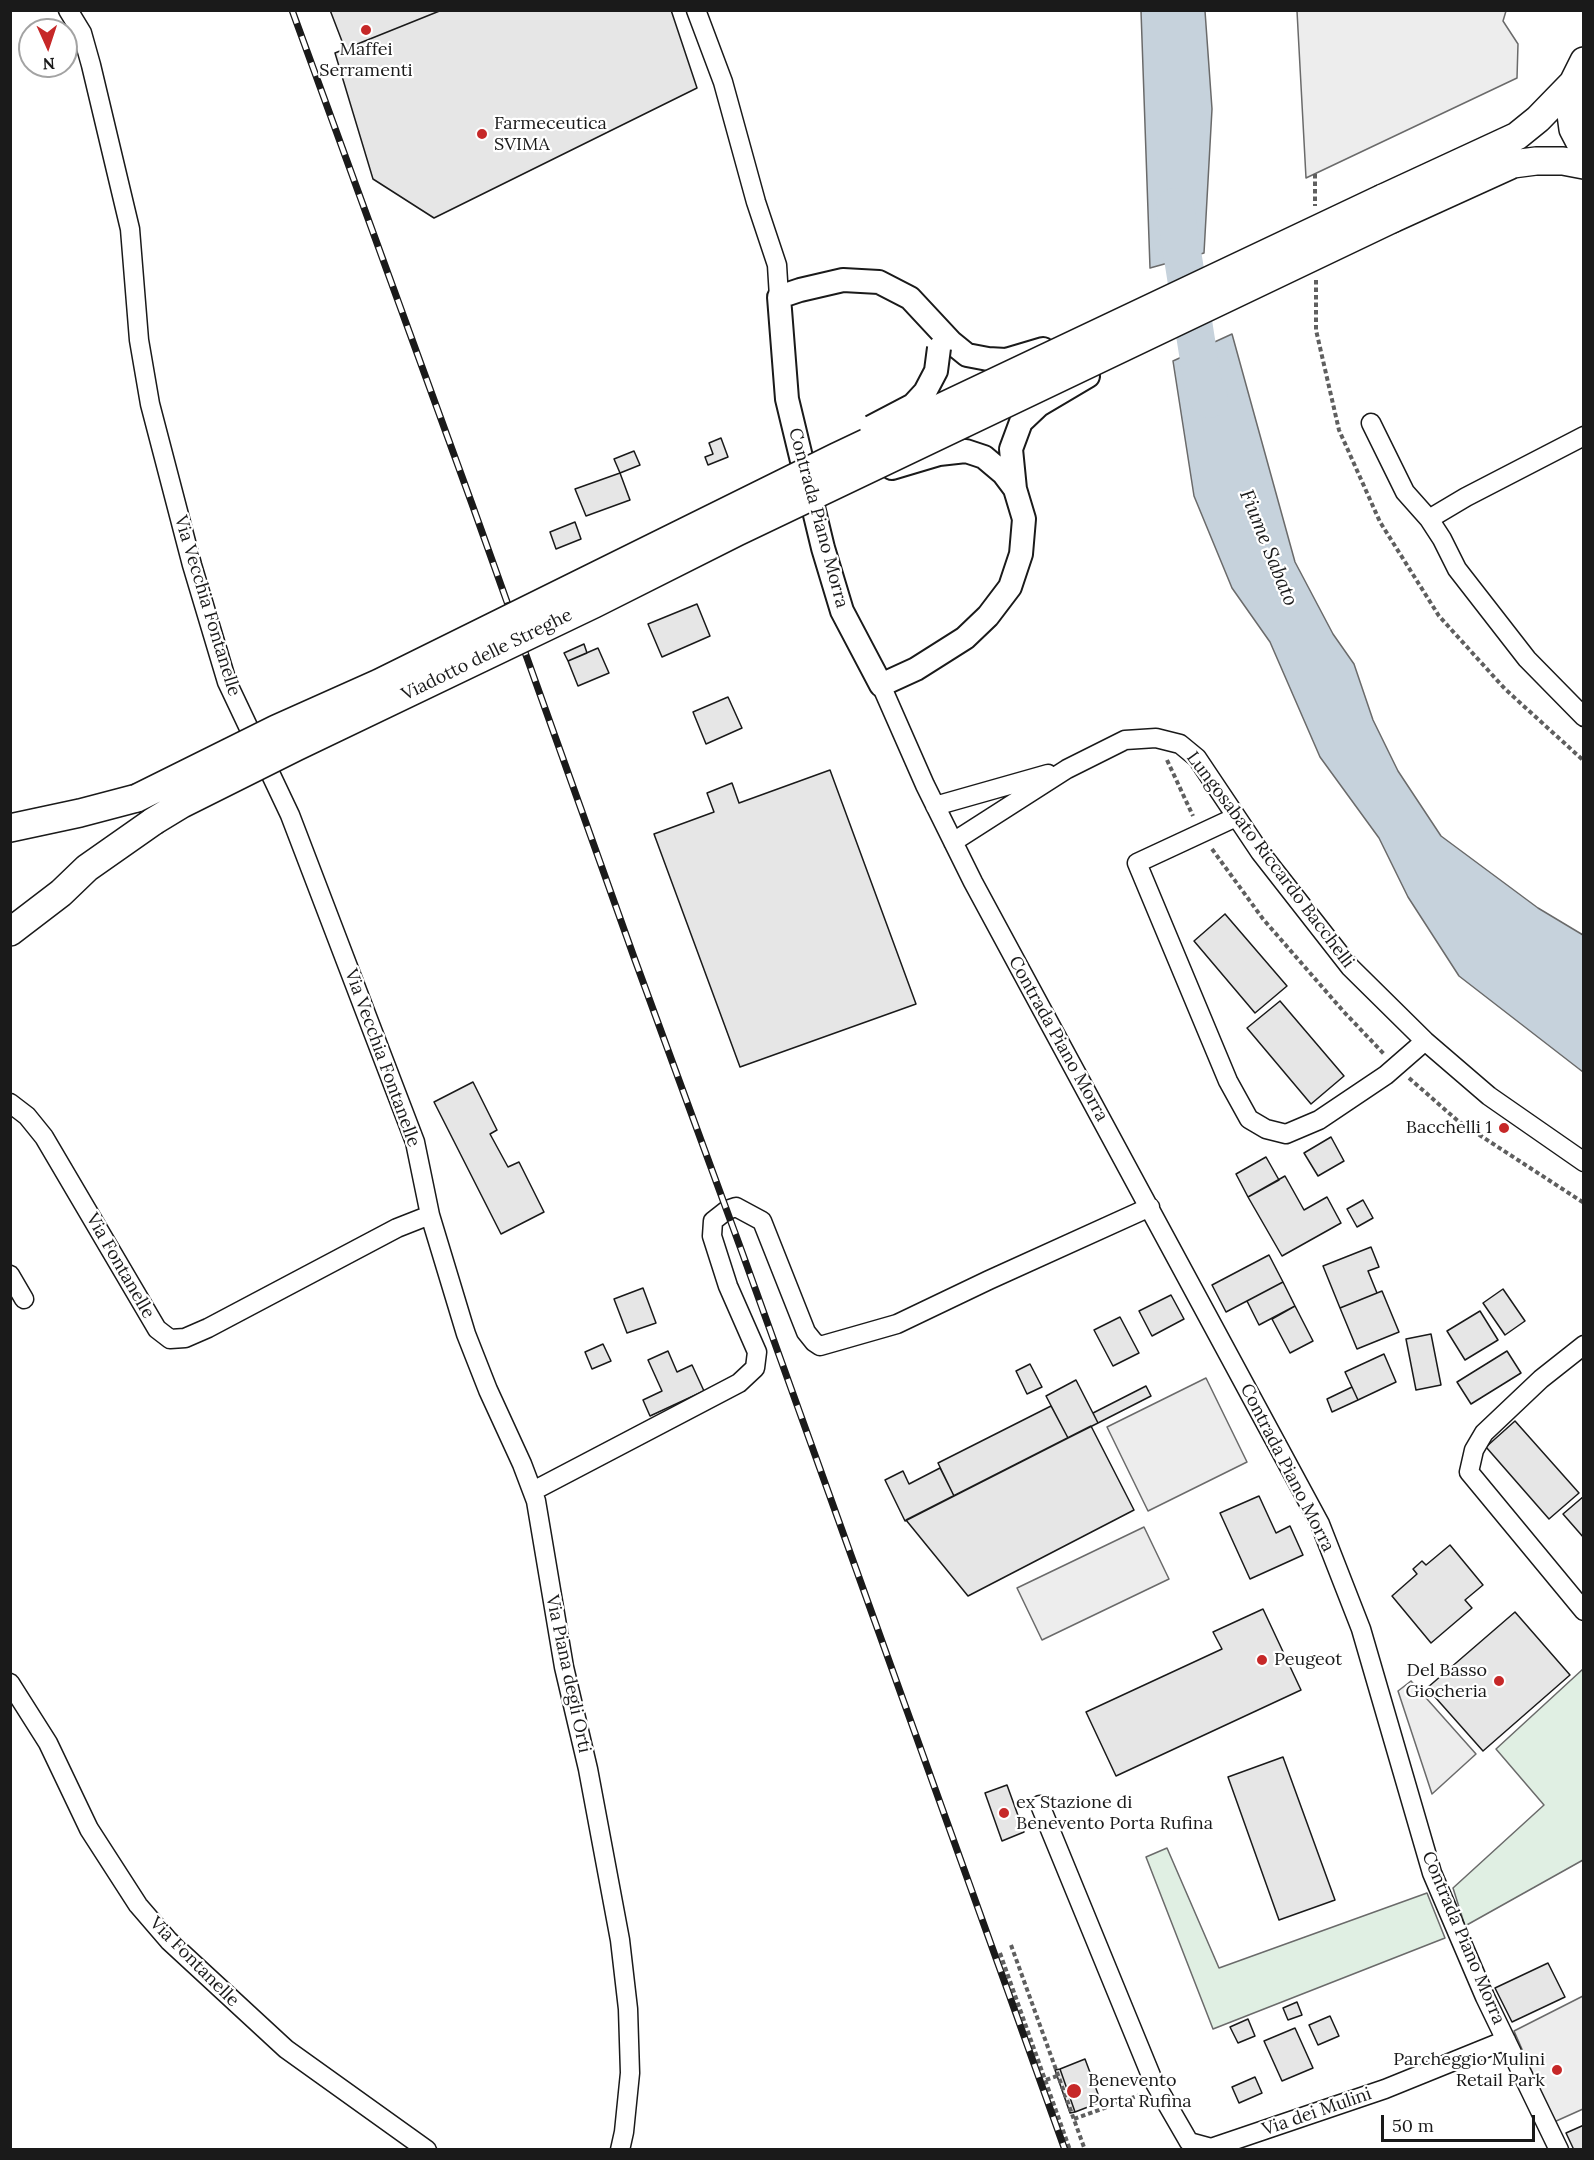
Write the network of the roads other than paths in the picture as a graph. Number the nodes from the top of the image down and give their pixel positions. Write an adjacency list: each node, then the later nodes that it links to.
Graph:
1 (68, 10): 29 (street, Via Vecchia Fontanelle)
2 (696, 10): 7 (street, Contrada Piano Morra)
3 (1578, 72): 4 (main road); 6 (main road)
4 (1584, 150)
5 (1584, 165): 6 (main road)
6 (1388, 208): 8 (main road, bridge); 9 (main road, Viadotto delle Streghe, bridge)
7 (779, 297): 10 (street); 17 (street, Contrada Piano Morra)
8 (1137, 314): 10 (street, bridge); 14 (main road, bridge)
9 (1133, 344): 13 (street, bridge); 15 (main road, Viadotto delle Streghe, bridge)
10 (945, 345): 14 (street, bridge)
11 (1371, 423): 16 (street)
12 (1584, 436): 16 (street)
13 (1010, 478): 15 (street, bridge); 17 (street)
14 (776, 486): 22 (main road, bridge)
15 (823, 493): 24 (main road, Viadotto delle Streghe, bridge)
16 (1429, 519): 18 (street)
17 (881, 685): 20 (street, Contrada Piano Morra)
18 (1584, 717)
19 (1067, 769): 20 (street); 21 (street, Lungosabato Riccardo Bacchelli); 23 (street, Lungosabato Riccardo Bacchelli)
20 (935, 806): 23 (street, Contrada Piano Morra)
21 (1236, 817): 25 (street, Lungosabato Riccardo Bacchelli); 25 (street)
22 (10, 828)
23 (953, 842): 28 (street, Contrada Piano Morra)
24 (10, 932)
25 (1425, 1041): 27 (street, Lungosabato Riccardo Bacchelli)
26 (10, 1103): 29 (street, Via Fontanelle)
27 (1584, 1162)
28 (1150, 1208): 33 (street); 37 (street, Contrada Piano Morra)
29 (430, 1215): 33 (street, Via Piana degli Orti)
30 (10, 1275): 31 (street)
31 (24, 1299)
32 (1584, 1345): 34 (street)
33 (533, 1491): 39 (street, Via Piana degli Orti)
34 (1584, 1611)
35 (10, 1683): 38 (street, Via Fontanelle)
36 (1040, 1805): 37 (street, Via dei Mulini)
37 (1506, 2040): 40 (street)
38 (427, 2150)
39 (620, 2150)
40 (1559, 2150)

